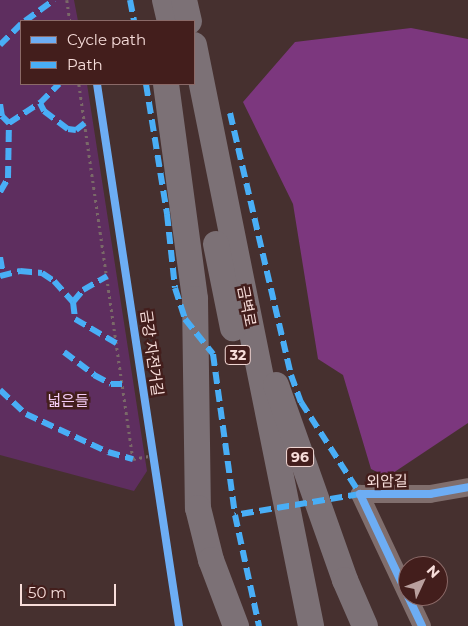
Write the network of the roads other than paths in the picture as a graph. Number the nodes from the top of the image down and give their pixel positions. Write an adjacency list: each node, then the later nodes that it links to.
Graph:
1 (155, 0): 4 (highway)
2 (165, 0): 5 (highway)
3 (184, 0): 6 (highway)
4 (158, 20)
5 (170, 20)
6 (189, 20)
7 (195, 51): 10 (highway, 금벽로 / 32)
8 (166, 85): 12 (highway)
9 (183, 85): 13 (highway, 금벽로 / 32)
10 (243, 284): 14 (highway, 금벽로 / 32); 15 (highway, 96)
11 (468, 487): 16 (street, 외암길)
12 (236, 626)
13 (293, 626)
14 (311, 626)
15 (365, 626)
16 (422, 626)

